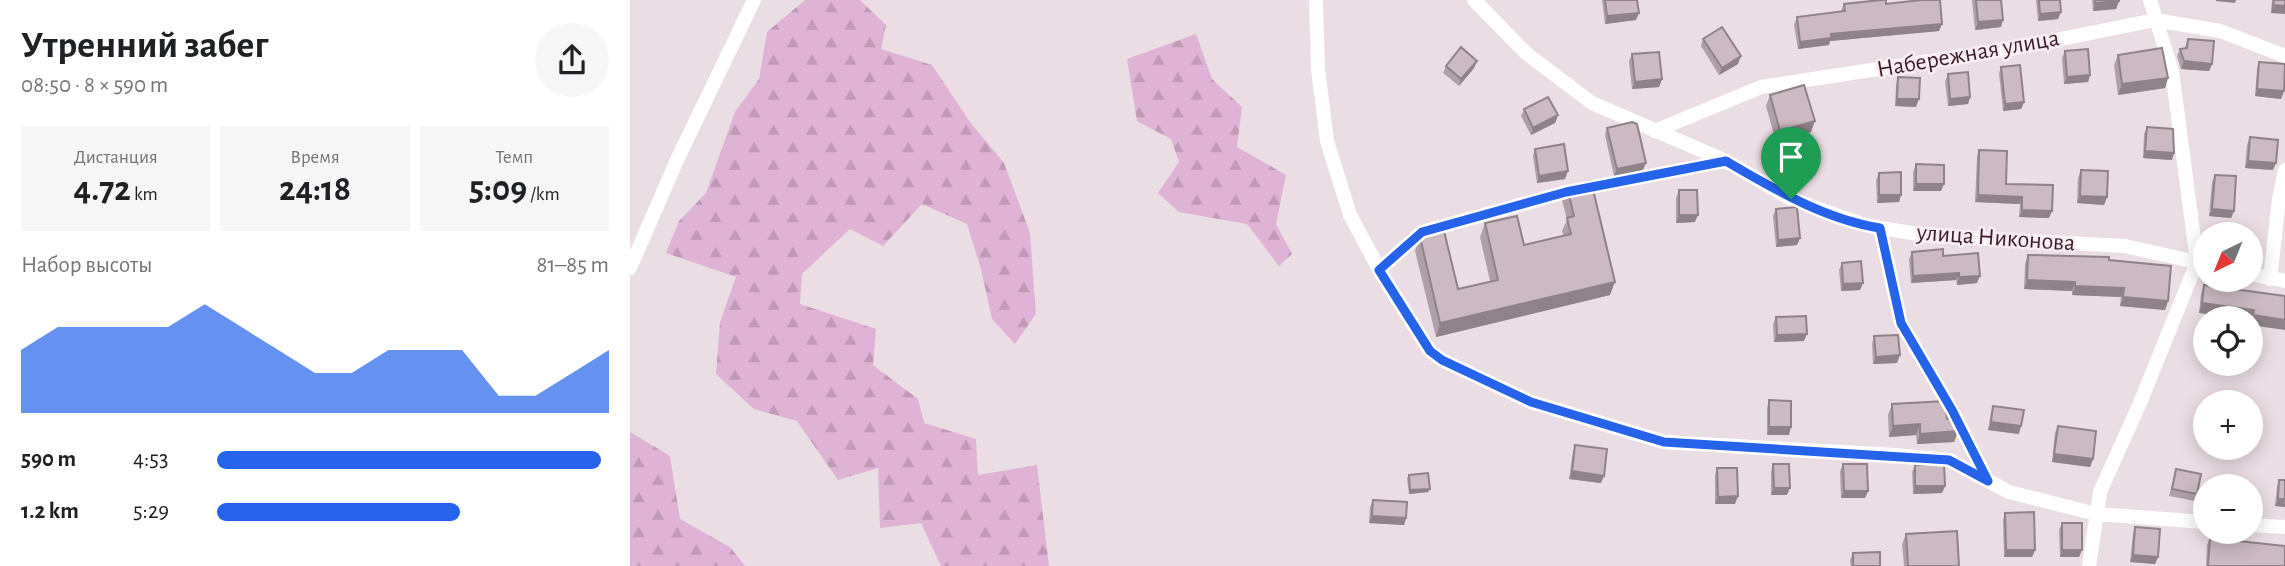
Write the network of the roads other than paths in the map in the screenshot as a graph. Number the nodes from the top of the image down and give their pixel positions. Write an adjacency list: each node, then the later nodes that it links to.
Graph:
1 (754, 0): 13 (street)
2 (1316, 0): 14 (street)
3 (1474, 0): 7 (street, улица Никонова)
4 (2150, 0): 5 (street)
5 (2155, 20): 6 (street, Набережная улица); 7 (street, Набережная улица); 10 (street)
6 (2285, 56)
7 (1654, 131): 8 (street, улица Никонова)
8 (1726, 161): 11 (street, улица Никонова); 14 (lane)
9 (2285, 170): 16 (street)
10 (2195, 222)
11 (1880, 228): 12 (street, улица Никонова); 19 (lane)
12 (2193, 261)
13 (630, 268)
14 (1379, 270): 19 (street)
15 (2263, 277): 16 (street)
16 (2270, 279): 18 (street)
17 (2193, 281): 20 (street)
18 (2285, 281)
19 (1988, 481): 20 (street)
20 (2096, 514): 21 (street); 24 (street)
21 (2193, 521)
22 (2263, 526): 23 (street)
23 (2285, 527)
24 (2090, 566)

